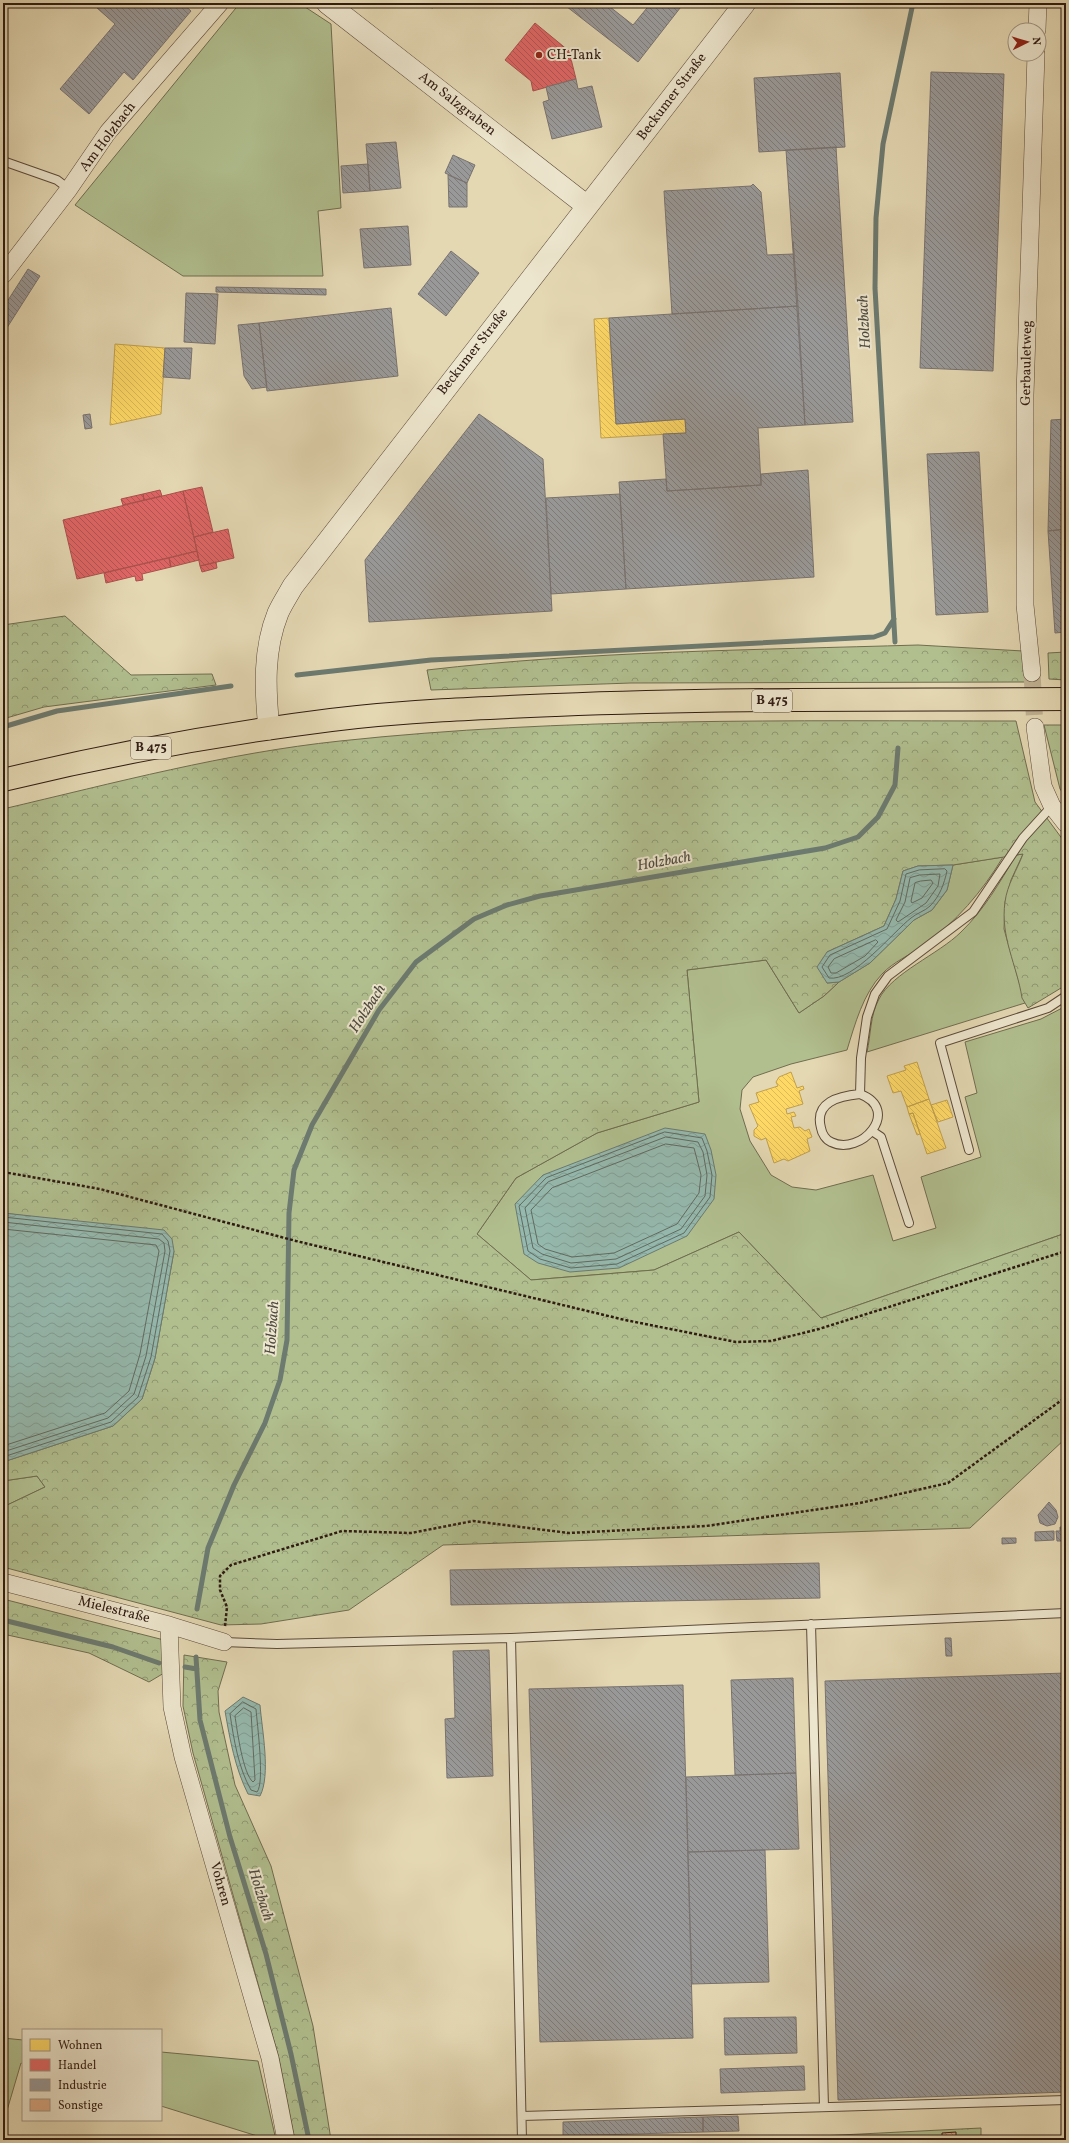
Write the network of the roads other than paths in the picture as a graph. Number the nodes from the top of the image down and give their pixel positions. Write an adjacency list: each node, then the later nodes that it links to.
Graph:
1 (220, 3): 8 (street, Am Holzbach)
2 (327, 3): 9 (street, Am Salzgraben)
3 (745, 3): 9 (street, Beckumer Straße)
4 (1038, 3): 5 (street)
5 (1037, 22)
6 (1036, 62): 11 (street, Gerbauletweg)
7 (3, 160): 8 (lane)
8 (69, 189): 10 (street, Am Holzbach)
9 (587, 206): 14 (street, Beckumer Straße)
10 (3, 275)
11 (1032, 673)
12 (1066, 699): 14 (main road, B 475)
13 (1035, 727): 16 (street)
14 (268, 729): 15 (main road, B 475)
15 (3, 780)
16 (1052, 806): 17 (street); 19 (lane)
17 (1066, 824)
18 (1066, 996): 21 (lane)
19 (860, 1094): 20 (lane); 20 (lane)
20 (872, 1131): 22 (lane)
21 (969, 1150)
22 (909, 1223)
23 (3, 1582): 26 (street, Mielestraße)
24 (1066, 1613): 25 (lane)
25 (811, 1624): 27 (lane); 30 (lane)
26 (169, 1625): 28 (street, Mielestraße); 32 (street, Vohren)
27 (511, 1638): 28 (lane); 31 (lane)
28 (224, 1642)
29 (1066, 2100): 30 (lane)
30 (824, 2107): 31 (lane)
31 (522, 2116): 33 (lane)
32 (286, 2140)
33 (522, 2140)

